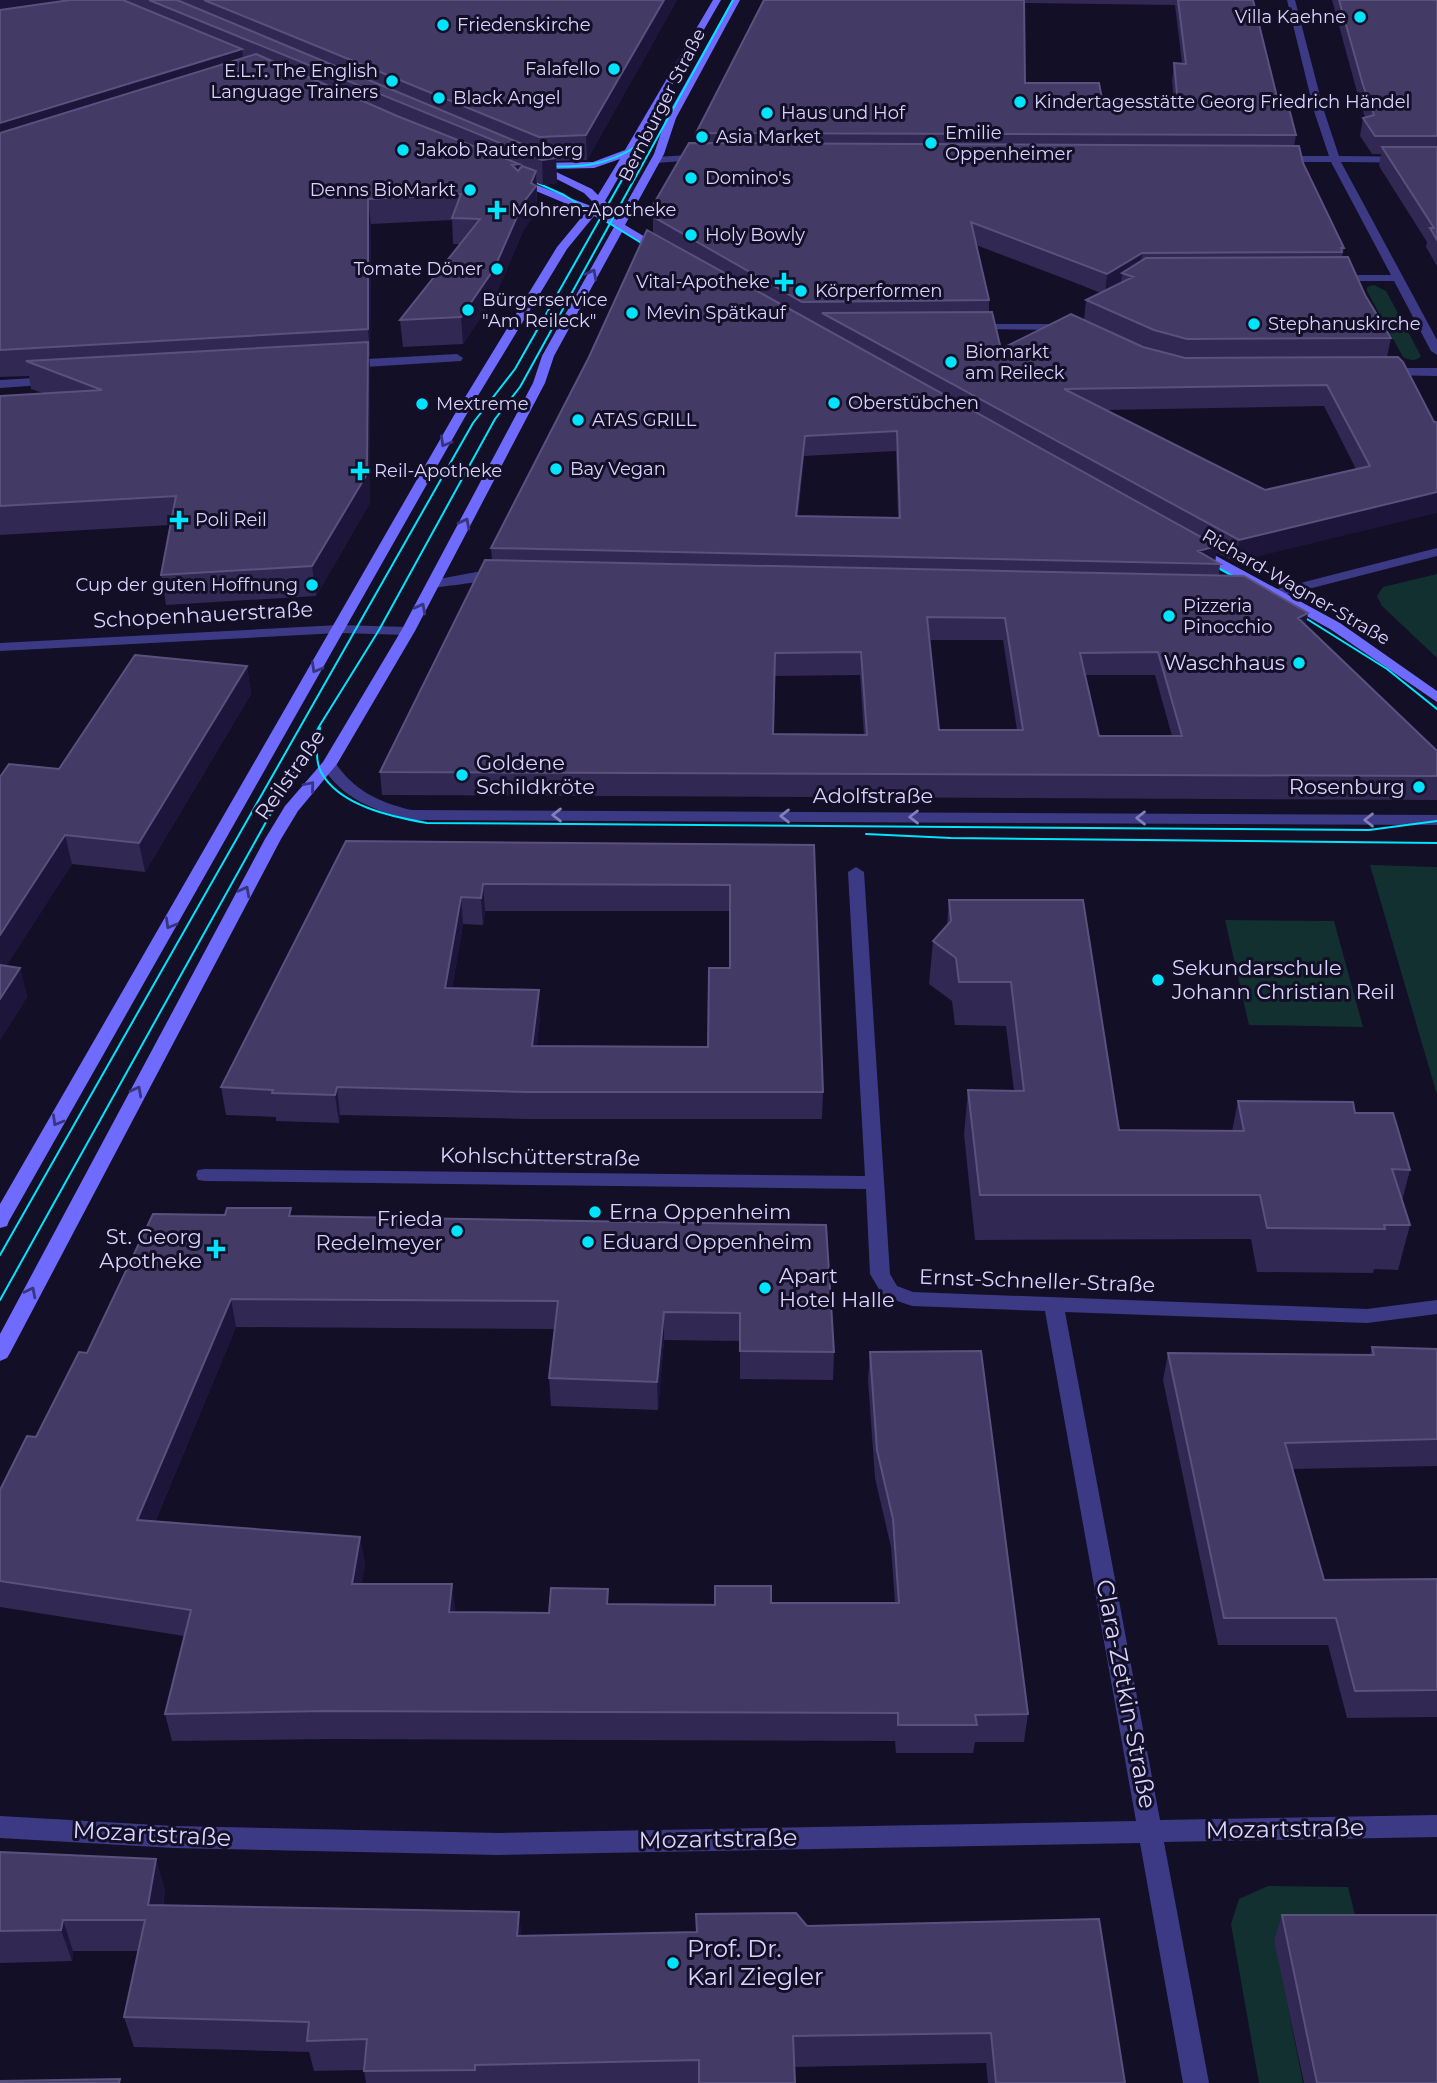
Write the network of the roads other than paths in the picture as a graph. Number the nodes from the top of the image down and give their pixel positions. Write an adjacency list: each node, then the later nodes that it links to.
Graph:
1 (717, 0): 4 (street, Bernburger Straße)
2 (736, 0): 8 (street, Bernburger Straße)
3 (1291, 0): 9 (street)
4 (628, 152): 11 (street, Bernburger Straße); 11 (street)
5 (724, 157): 8 (street)
6 (1269, 159): 9 (street)
7 (1437, 159): 9 (street)
8 (656, 160): 13 (street, Bernburger Straße)
9 (1335, 160): 16 (street)
10 (510, 178): 12 (street)
11 (600, 201): 12 (street, Bernburger Straße); 13 (street)
12 (593, 211): 13 (street); 32 (street, Reilstraße, one-way to 32)
13 (620, 225): 14 (street); 29 (street, Reilstraße, one-way to 13)
14 (669, 255)
15 (1326, 278): 16 (street)
16 (1399, 278): 19 (street)
17 (1072, 325): 18 (street)
18 (959, 327)
19 (1437, 351)
20 (457, 358): 21 (street)
21 (342, 364)
22 (1372, 372): 23 (street)
23 (1437, 372)
24 (68, 380): 25 (street)
25 (0, 384)
26 (1185, 542): 31 (street, Richard-Wagner-Straße)
27 (1437, 552): 31 (street)
28 (507, 576): 29 (street)
29 (433, 584): 33 (street, Reilstraße, one-way to 29)
30 (1245, 590): 31 (street)
31 (1277, 593): 35 (street, Richard-Wagner-Straße)
32 (339, 629): 33 (street, Schopenhauerstraße); 34 (street, Schopenhauerstraße); 41 (street, Reilstraße, one-way to 41)
33 (408, 631): 36 (street, Reilstraße)
34 (0, 647)
35 (1437, 698)
36 (329, 764): 37 (street, Adolfstraße, one-way to 36); 44 (street, Reilstraße, one-way to 36)
37 (1437, 820)
38 (856, 872): 40 (street, Ernst-Schneller-Straße)
39 (205, 1175): 40 (street, Kohlschütterstraße)
40 (875, 1183): 42 (street, Ernst-Schneller-Straße)
41 (0, 1221)
42 (1054, 1306): 43 (street, Ernst-Schneller-Straße); 47 (street, Clara-Zetkin-Straße)
43 (1437, 1307)
44 (0, 1353)
45 (1437, 1826): 47 (street, Mozartstraße)
46 (0, 1827): 47 (street, Mozartstraße)
47 (1152, 1830): 48 (street, Clara-Zetkin-Straße)
48 (1196, 2083)

